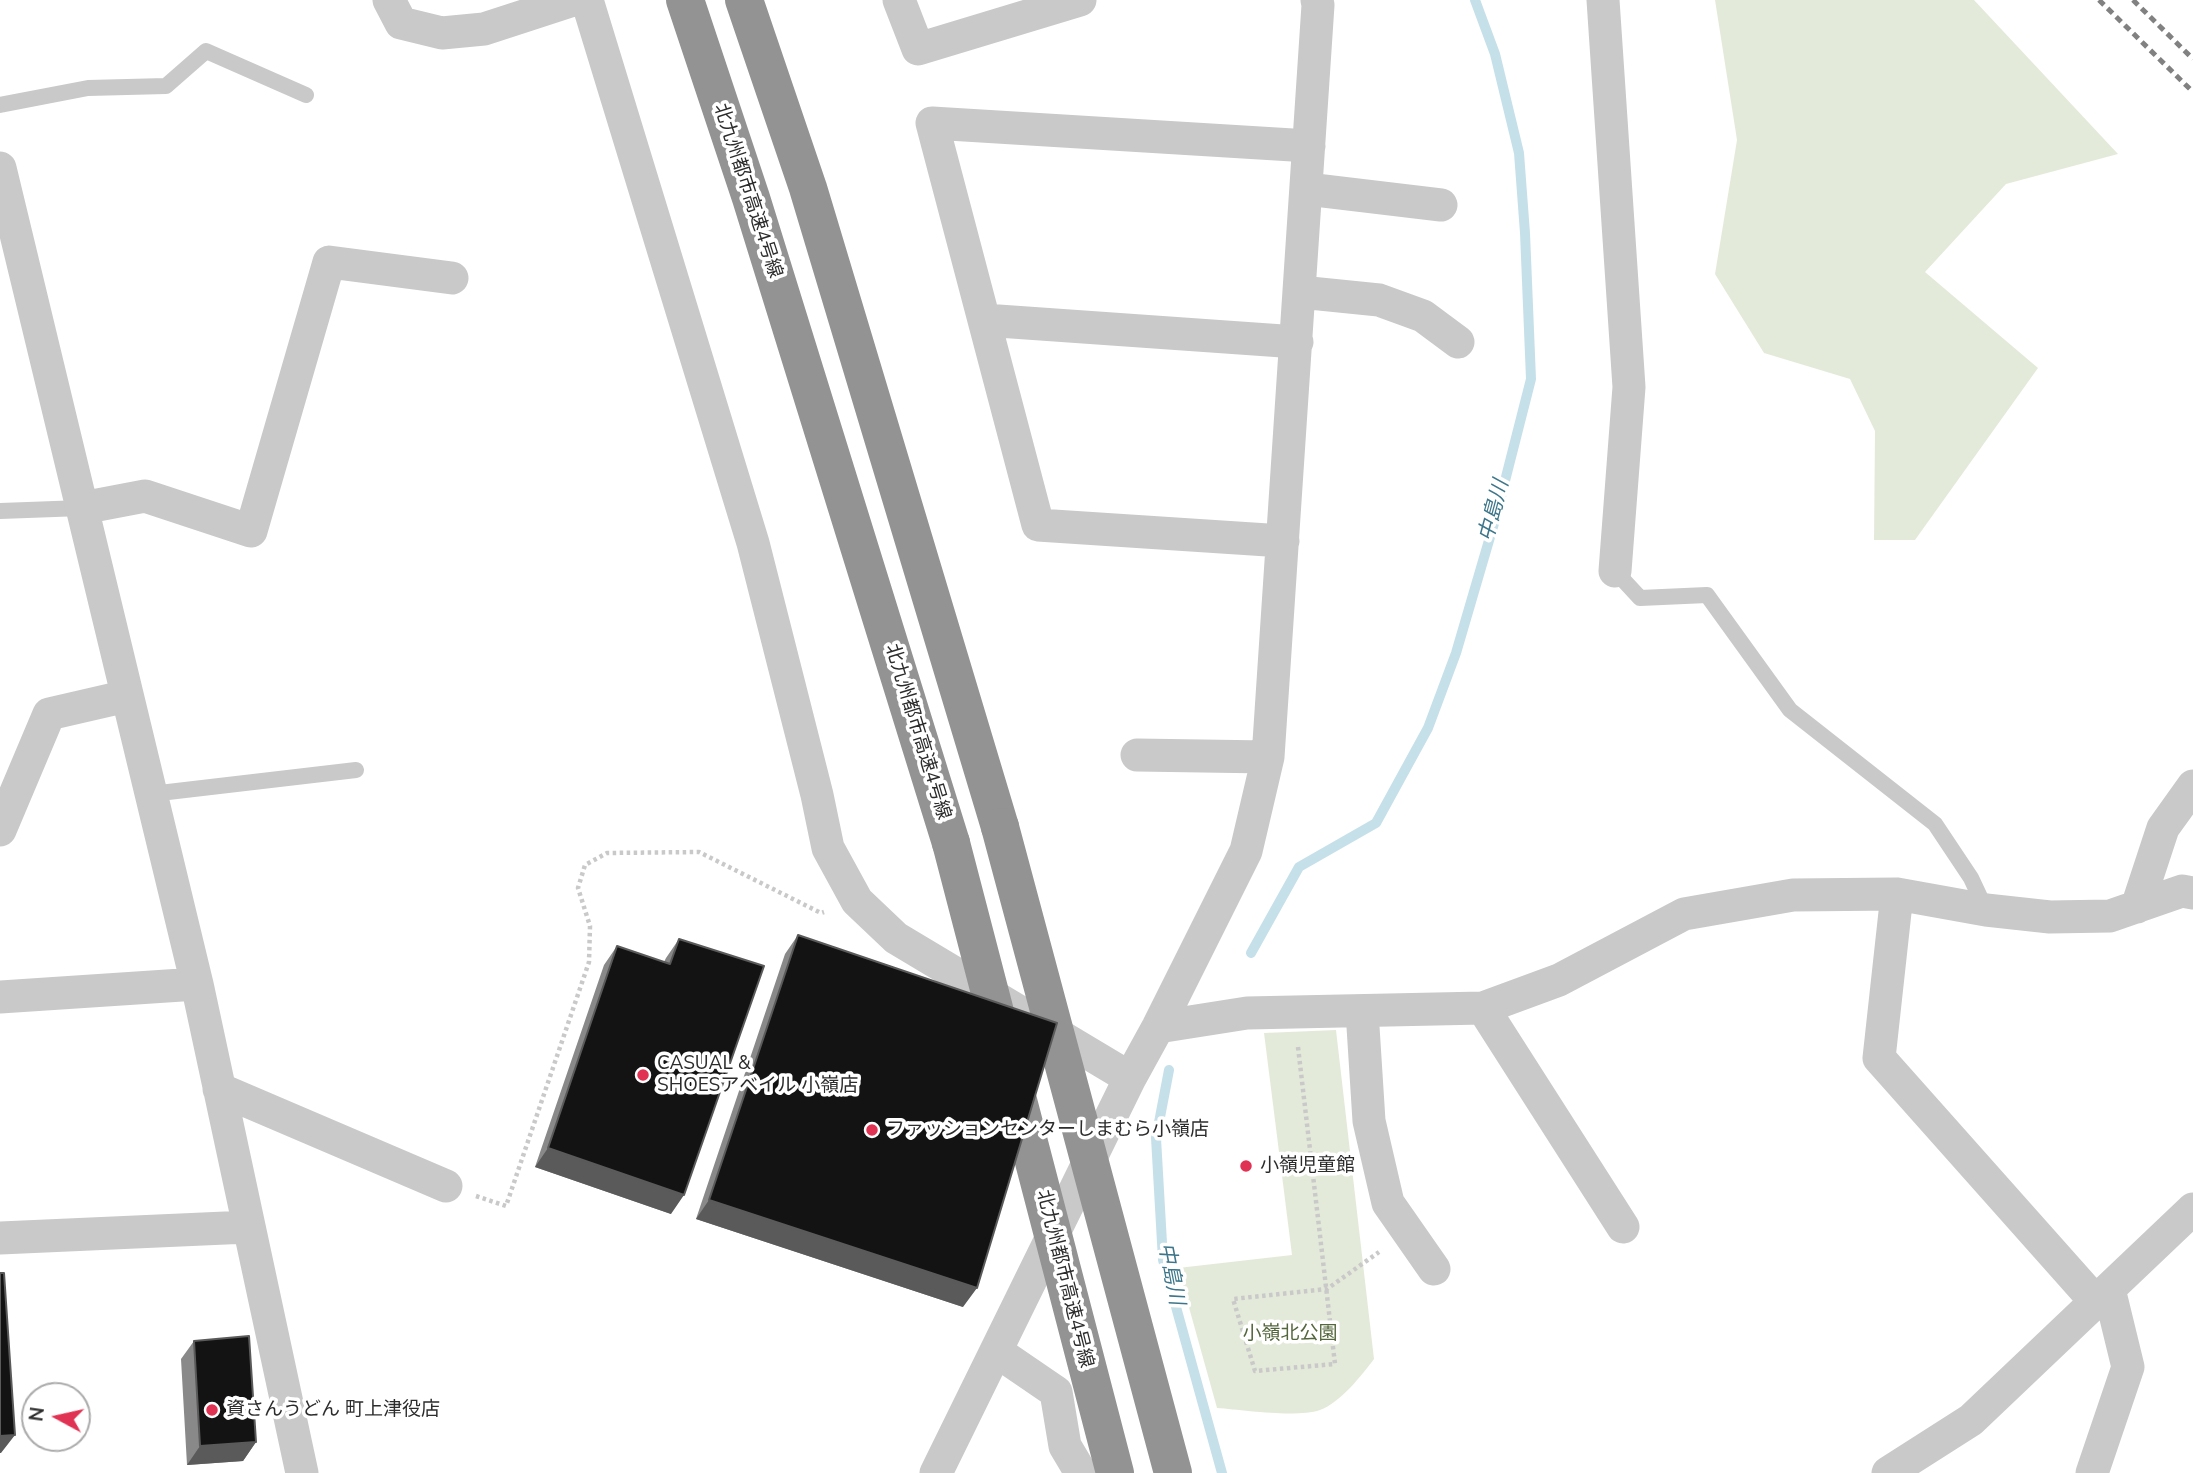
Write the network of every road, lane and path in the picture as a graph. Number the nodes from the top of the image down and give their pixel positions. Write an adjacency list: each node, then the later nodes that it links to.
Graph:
1 (388, 0): 2 (street)
2 (573, 0)
3 (587, 0): 34 (street)
4 (685, 0): 58 (highway, 北九州都市高速4号線, bridge)
5 (744, 0): 59 (highway, bridge)
6 (899, 0): 7 (street)
7 (1080, 0)
8 (1317, 0): 12 (street)
9 (1604, 0): 24 (street)
10 (306, 95): 11 (lane)
11 (0, 105)
12 (1309, 146): 14 (street); 18 (street)
13 (0, 168): 21 (street)
14 (1307, 189): 15 (street); 17 (street)
15 (1441, 205)
16 (452, 278): 21 (street)
17 (1300, 292): 19 (street); 20 (street)
18 (984, 320): 19 (street); 23 (street)
19 (1297, 342): 23 (street)
20 (1458, 342)
21 (82, 508): 22 (lane); 25 (street)
22 (0, 511)
23 (1283, 541): 27 (street)
24 (1615, 571): 36 (lane)
25 (127, 696): 30 (street); 31 (street)
26 (1137, 755): 27 (street)
27 (1268, 757): 42 (street)
28 (356, 770): 30 (lane)
29 (2193, 786): 35 (street)
30 (151, 794): 37 (street)
31 (0, 830)
32 (2193, 892): 35 (street)
33 (1897, 894): 36 (street); 39 (street); 53 (street)
34 (857, 901): 43 (street); 45 (path)
35 (2137, 906): 36 (street)
36 (1986, 910)
37 (197, 984): 38 (street); 44 (street)
38 (0, 997)
39 (1483, 1008): 40 (street); 48 (street)
40 (1362, 1011): 41 (street); 49 (street)
41 (1294, 1012): 42 (street); 52 (path)
42 (1158, 1027): 43 (street)
43 (1130, 1079): 54 (street)
44 (219, 1088): 45 (street); 47 (street)
45 (446, 1186)
46 (2193, 1209): 53 (street)
47 (248, 1227): 50 (street); 55 (street)
48 (1623, 1227)
49 (1408, 1232): 51 (street); 52 (path)
50 (0, 1238)
51 (1434, 1269)
52 (1327, 1289): 52 (path)
53 (2103, 1296): 60 (street); 61 (street)
54 (996, 1351): 56 (street); 57 (street)
55 (302, 1473)
56 (936, 1473)
57 (1082, 1473)
58 (1115, 1473)
59 (1173, 1473)
60 (1888, 1473)
61 (2092, 1473)

